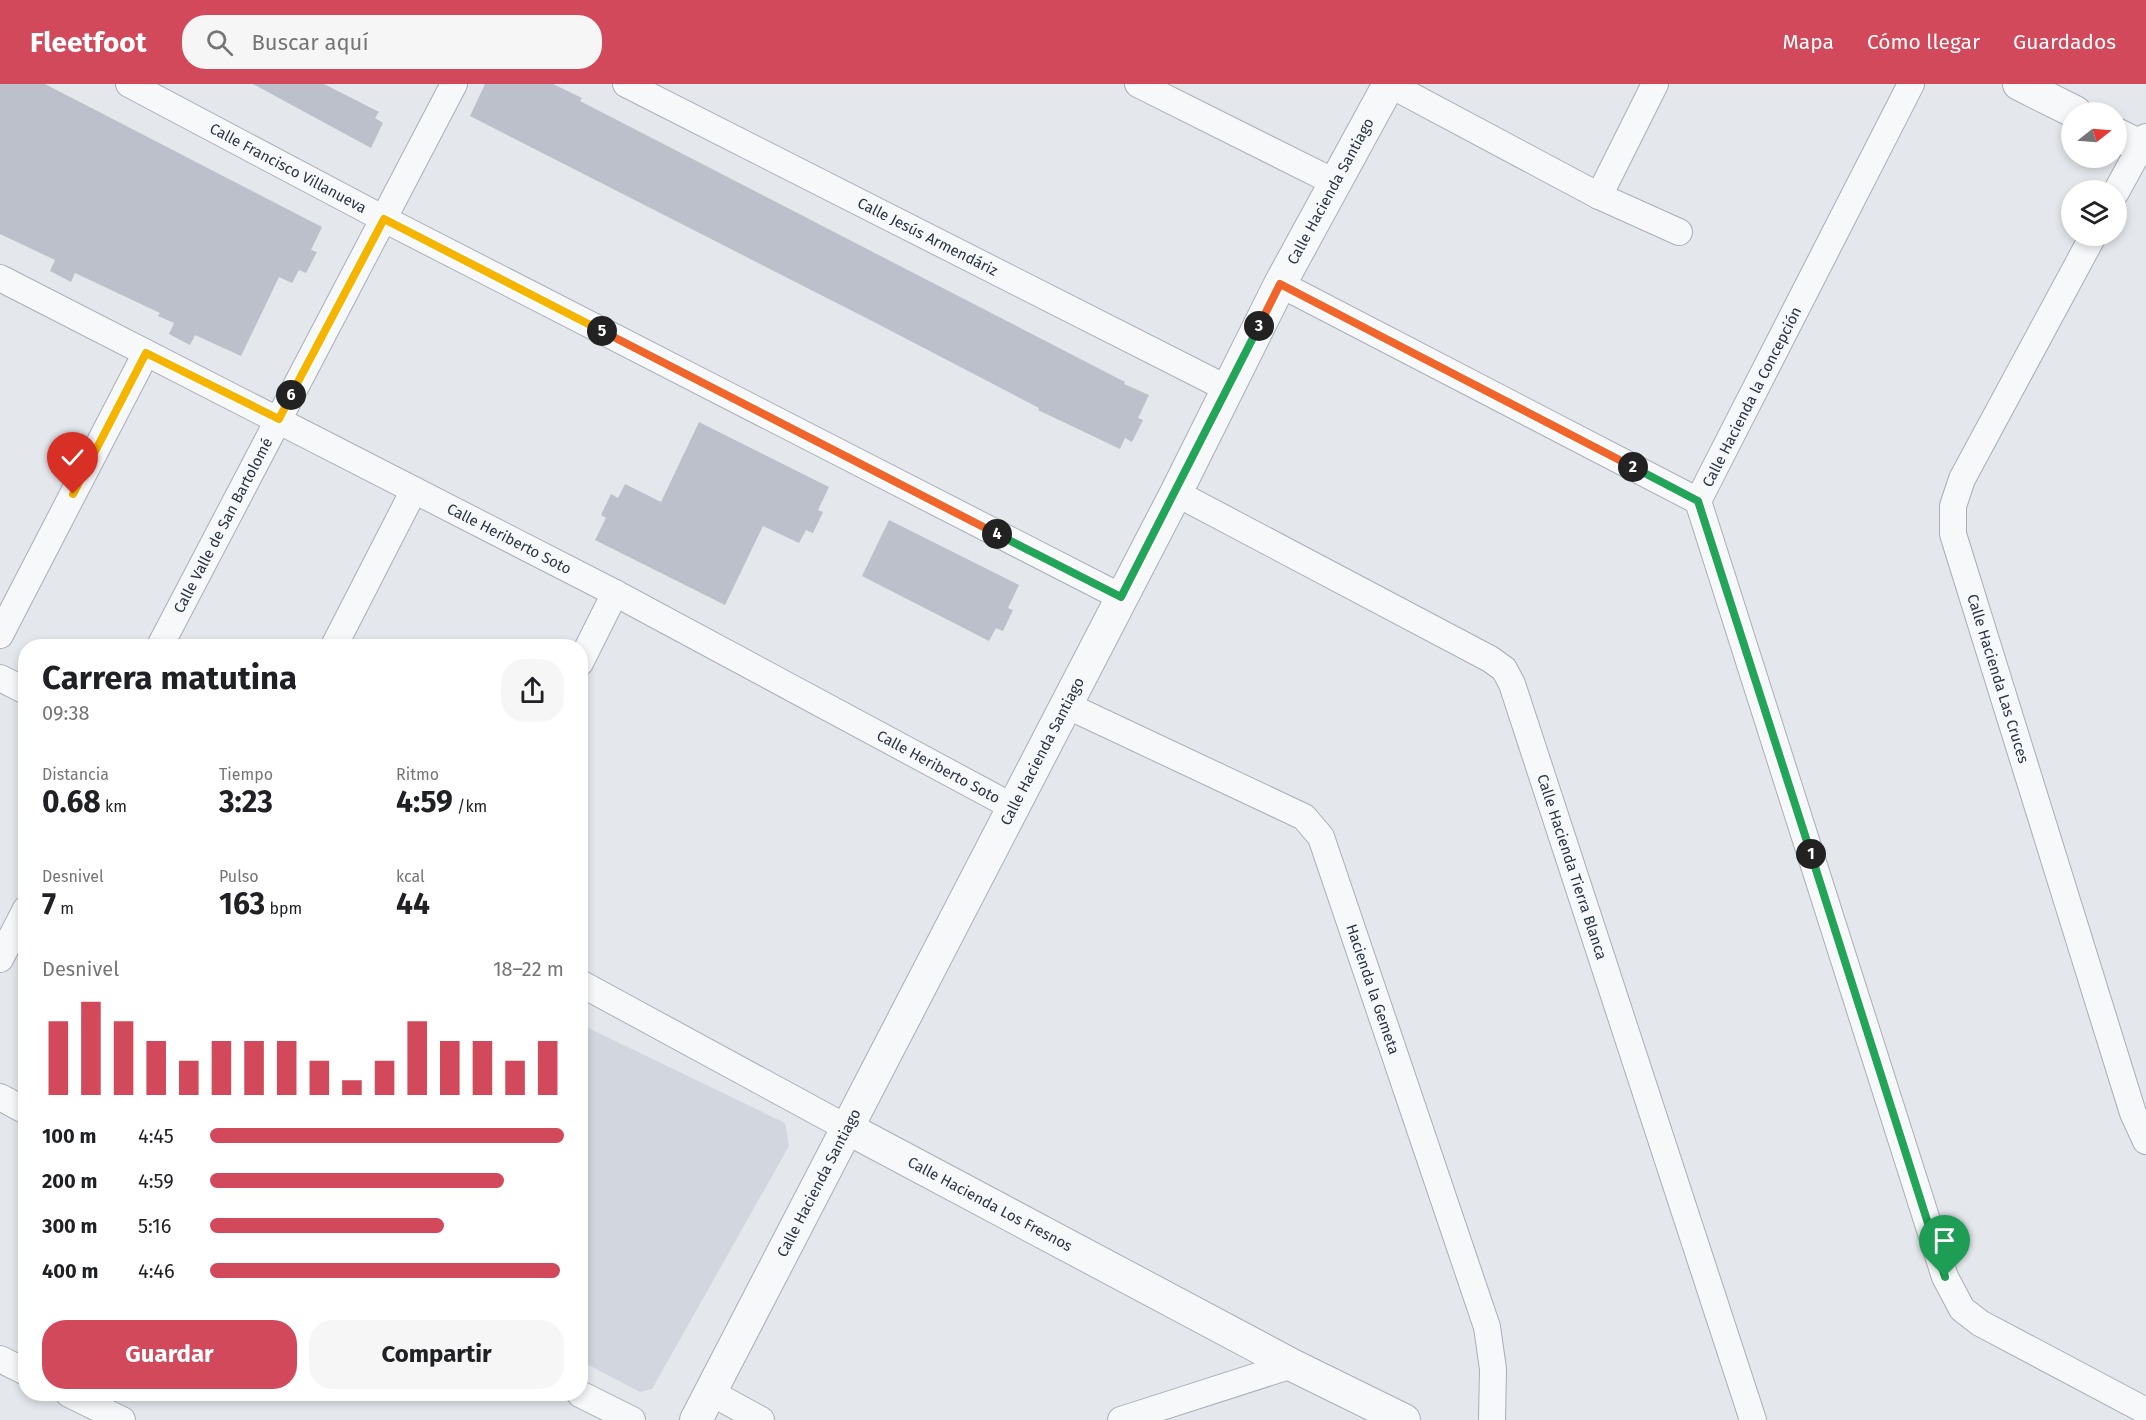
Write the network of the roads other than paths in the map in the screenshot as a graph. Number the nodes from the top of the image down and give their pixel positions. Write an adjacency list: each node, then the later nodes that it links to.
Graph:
1 (129, 84): 14 (street, Calle Francisco Villanueva)
2 (454, 84): 14 (street, Calle Valle de San Bartolomé)
3 (626, 84): 20 (street, Calle Jesús Armendáriz)
4 (1138, 84): 12 (street)
5 (1389, 84): 12 (street, Calle Hacienda Santiago); 13 (street)
6 (1655, 84): 13 (street)
7 (1911, 84): 24 (street, Calle Hacienda la Concepción)
8 (2019, 84): 9 (street)
9 (2061, 105)
10 (2137, 141): 11 (street)
11 (2121, 180)
12 (1336, 183): 18 (street, Calle Hacienda Santiago)
13 (1599, 196): 15 (street)
14 (384, 219): 21 (street, Calle Valle de San Bartolomé); 26 (street, Calle Francisco Villanueva)
15 (1679, 232)
16 (2088, 246): 41 (street, Calle Hacienda Las Cruces)
17 (0, 278): 19 (street, Calle Heriberto Soto)
18 (1280, 284): 20 (street, Calle Hacienda Santiago); 24 (street)
19 (146, 353): 21 (street, Calle Heriberto Soto); 27 (street)
20 (1228, 389): 23 (street, Calle Hacienda Santiago)
21 (279, 419): 22 (street, Calle Heriberto Soto); 28 (street, Calle Valle de San Bartolomé)
22 (414, 490): 25 (street, Calle Heriberto Soto); 29 (street)
23 (1176, 494): 26 (street, Calle Hacienda Santiago); 56 (street, Calle Hacienda Tierra Blanca)
24 (1698, 501): 48 (street, Calle Hacienda la Concepción)
25 (615, 593): 30 (street); 34 (street, Calle Heriberto Soto)
26 (1121, 597): 33 (street, Calle Hacienda Santiago)
27 (0, 634)
28 (164, 639)
29 (338, 639)
30 (588, 647)
31 (0, 678): 32 (street)
32 (18, 687)
33 (1066, 705): 34 (street, Calle Hacienda Santiago); 55 (street, Hacienda la Gemeta)
34 (1013, 807): 40 (street, Calle Hacienda Santiago)
35 (18, 924): 36 (street)
36 (0, 959)
37 (588, 987): 40 (street, Calle Hacienda Los Fresnos)
38 (0, 1097): 39 (street)
39 (18, 1107)
40 (847, 1128): 43 (street, Calle Hacienda Los Fresnos); 45 (street, Calle Hacienda Santiago)
41 (2146, 1141)
42 (0, 1359): 44 (street)
43 (1292, 1365): 53 (street); 54 (street, Calle Hacienda Los Fresnos)
44 (18, 1368)
45 (710, 1392): 51 (street, Calle Hacienda Santiago); 52 (street)
46 (588, 1398): 50 (street)
47 (83, 1401): 49 (street)
48 (2146, 1411)
49 (122, 1420)
50 (632, 1420)
51 (696, 1420)
52 (760, 1420)
53 (1121, 1420)
54 (1404, 1420)
55 (1492, 1420)
56 (1753, 1420)

